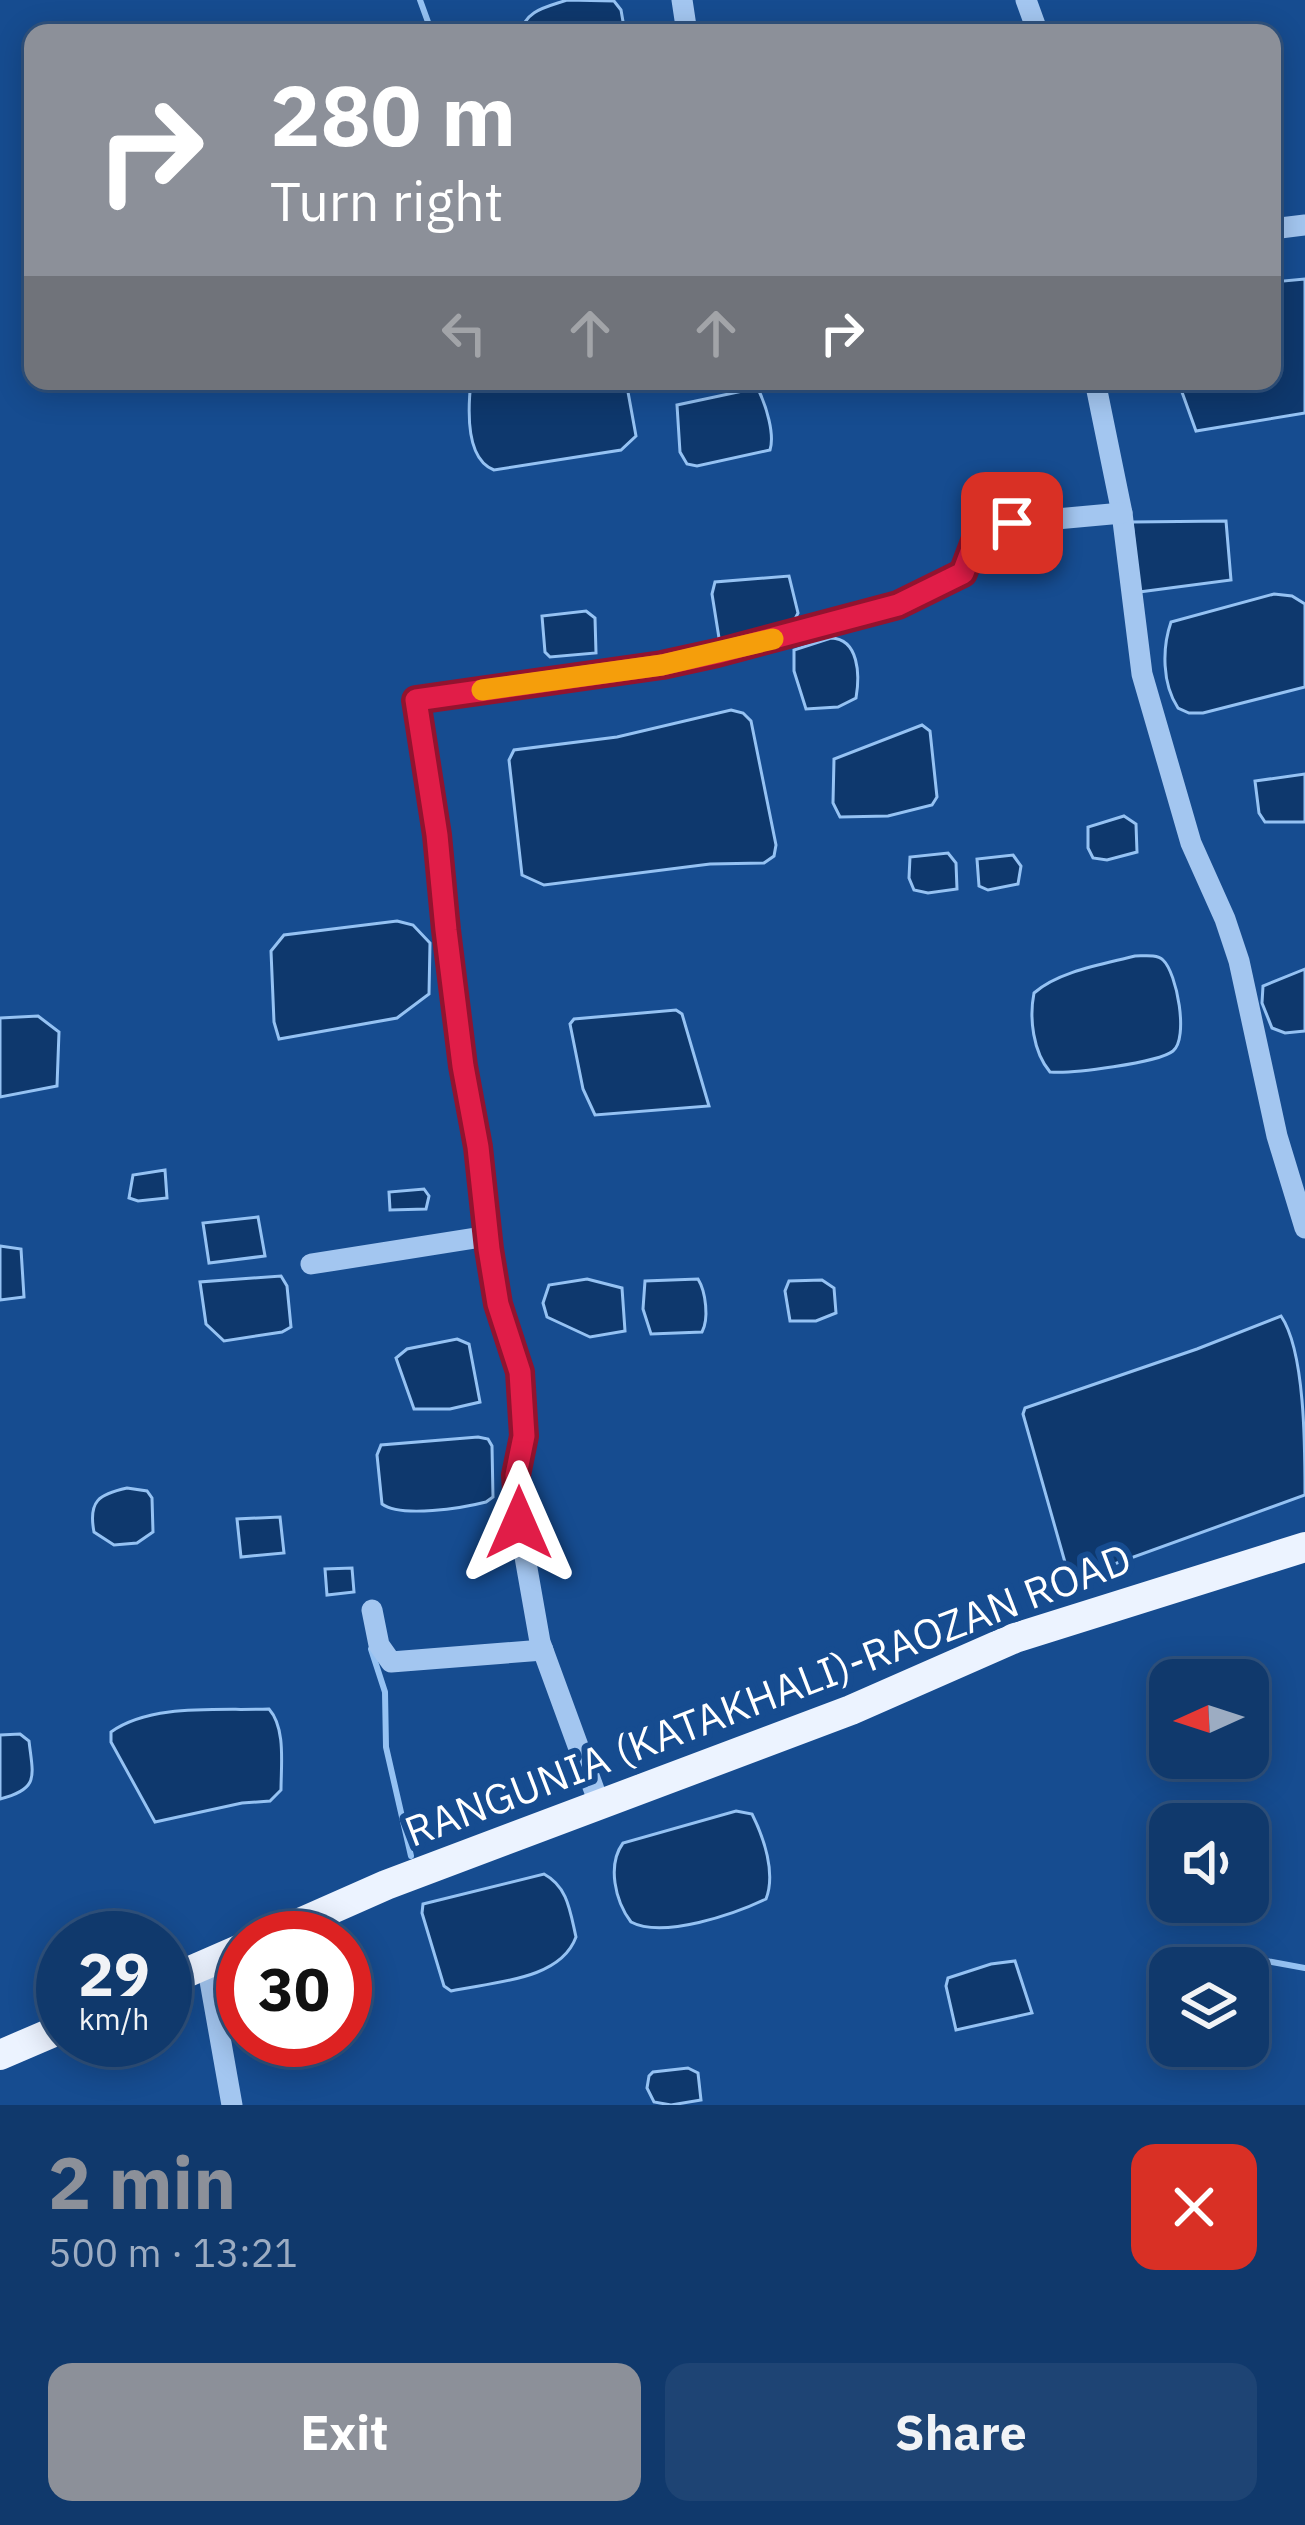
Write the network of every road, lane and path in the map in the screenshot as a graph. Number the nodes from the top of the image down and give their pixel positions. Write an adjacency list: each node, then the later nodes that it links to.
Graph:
1 (1097, 390): 2 (street)
2 (1122, 513): 3 (street); 4 (street)
3 (1305, 1228)
4 (488, 1236): 5 (street); 8 (street)
5 (311, 1264)
6 (1305, 1546): 9 (main road, RANGUNIA (KATAKHALI)-RAOZAN ROAD)
7 (372, 1610): 8 (street)
8 (543, 1650): 9 (street)
9 (600, 1807): 10 (main road, RANGUNIA (KATAKHALI)-RAOZAN ROAD)
10 (327, 1911)
11 (216, 1960): 12 (main road)
12 (207, 1964): 13 (main road); 16 (street)
13 (192, 1970)
14 (36, 2039): 15 (main road)
15 (0, 2055)
16 (232, 2105)

